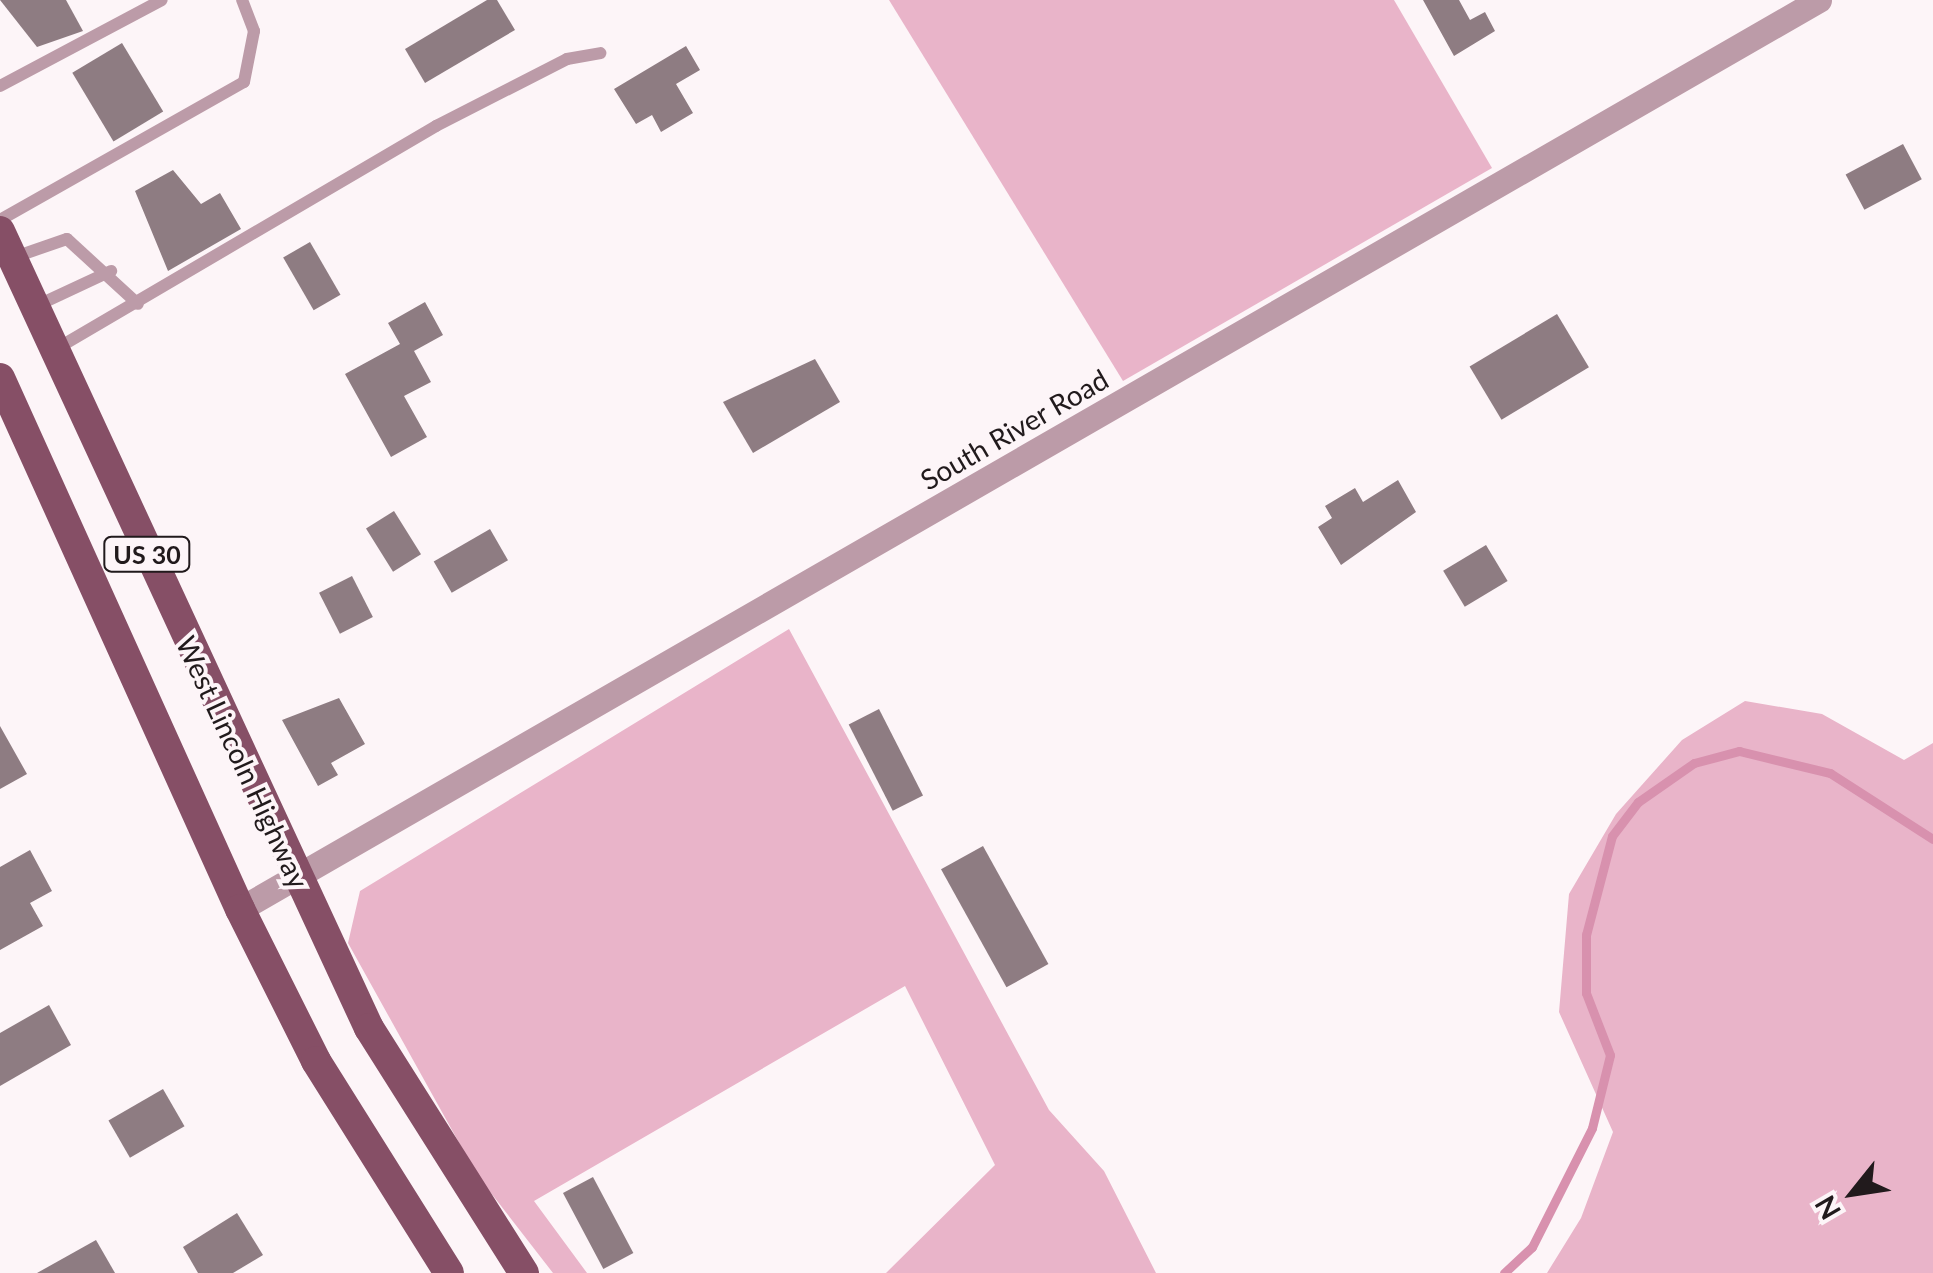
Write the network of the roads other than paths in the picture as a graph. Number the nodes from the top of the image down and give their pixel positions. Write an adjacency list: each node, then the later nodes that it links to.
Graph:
1 (162, 0): 5 (lane)
2 (242, 0): 6 (lane)
3 (1818, 0): 13 (street, South River Road)
4 (600, 54): 9 (lane)
5 (0, 86)
6 (0, 220)
7 (6, 245): 8 (lane); 10 (main road, West Lincoln Highway / US 30)
8 (110, 271): 9 (lane); 10 (lane)
9 (138, 304): 11 (lane)
10 (34, 307): 11 (main road, West Lincoln Highway / US 30)
11 (53, 350): 13 (main road, West Lincoln Highway / US 30)
12 (0, 378): 14 (main road, US 30)
13 (296, 876): 14 (street, South River Road); 16 (main road, West Lincoln Highway / US 30)
14 (240, 909): 15 (main road, US 30)
15 (449, 1273)
16 (524, 1273)

